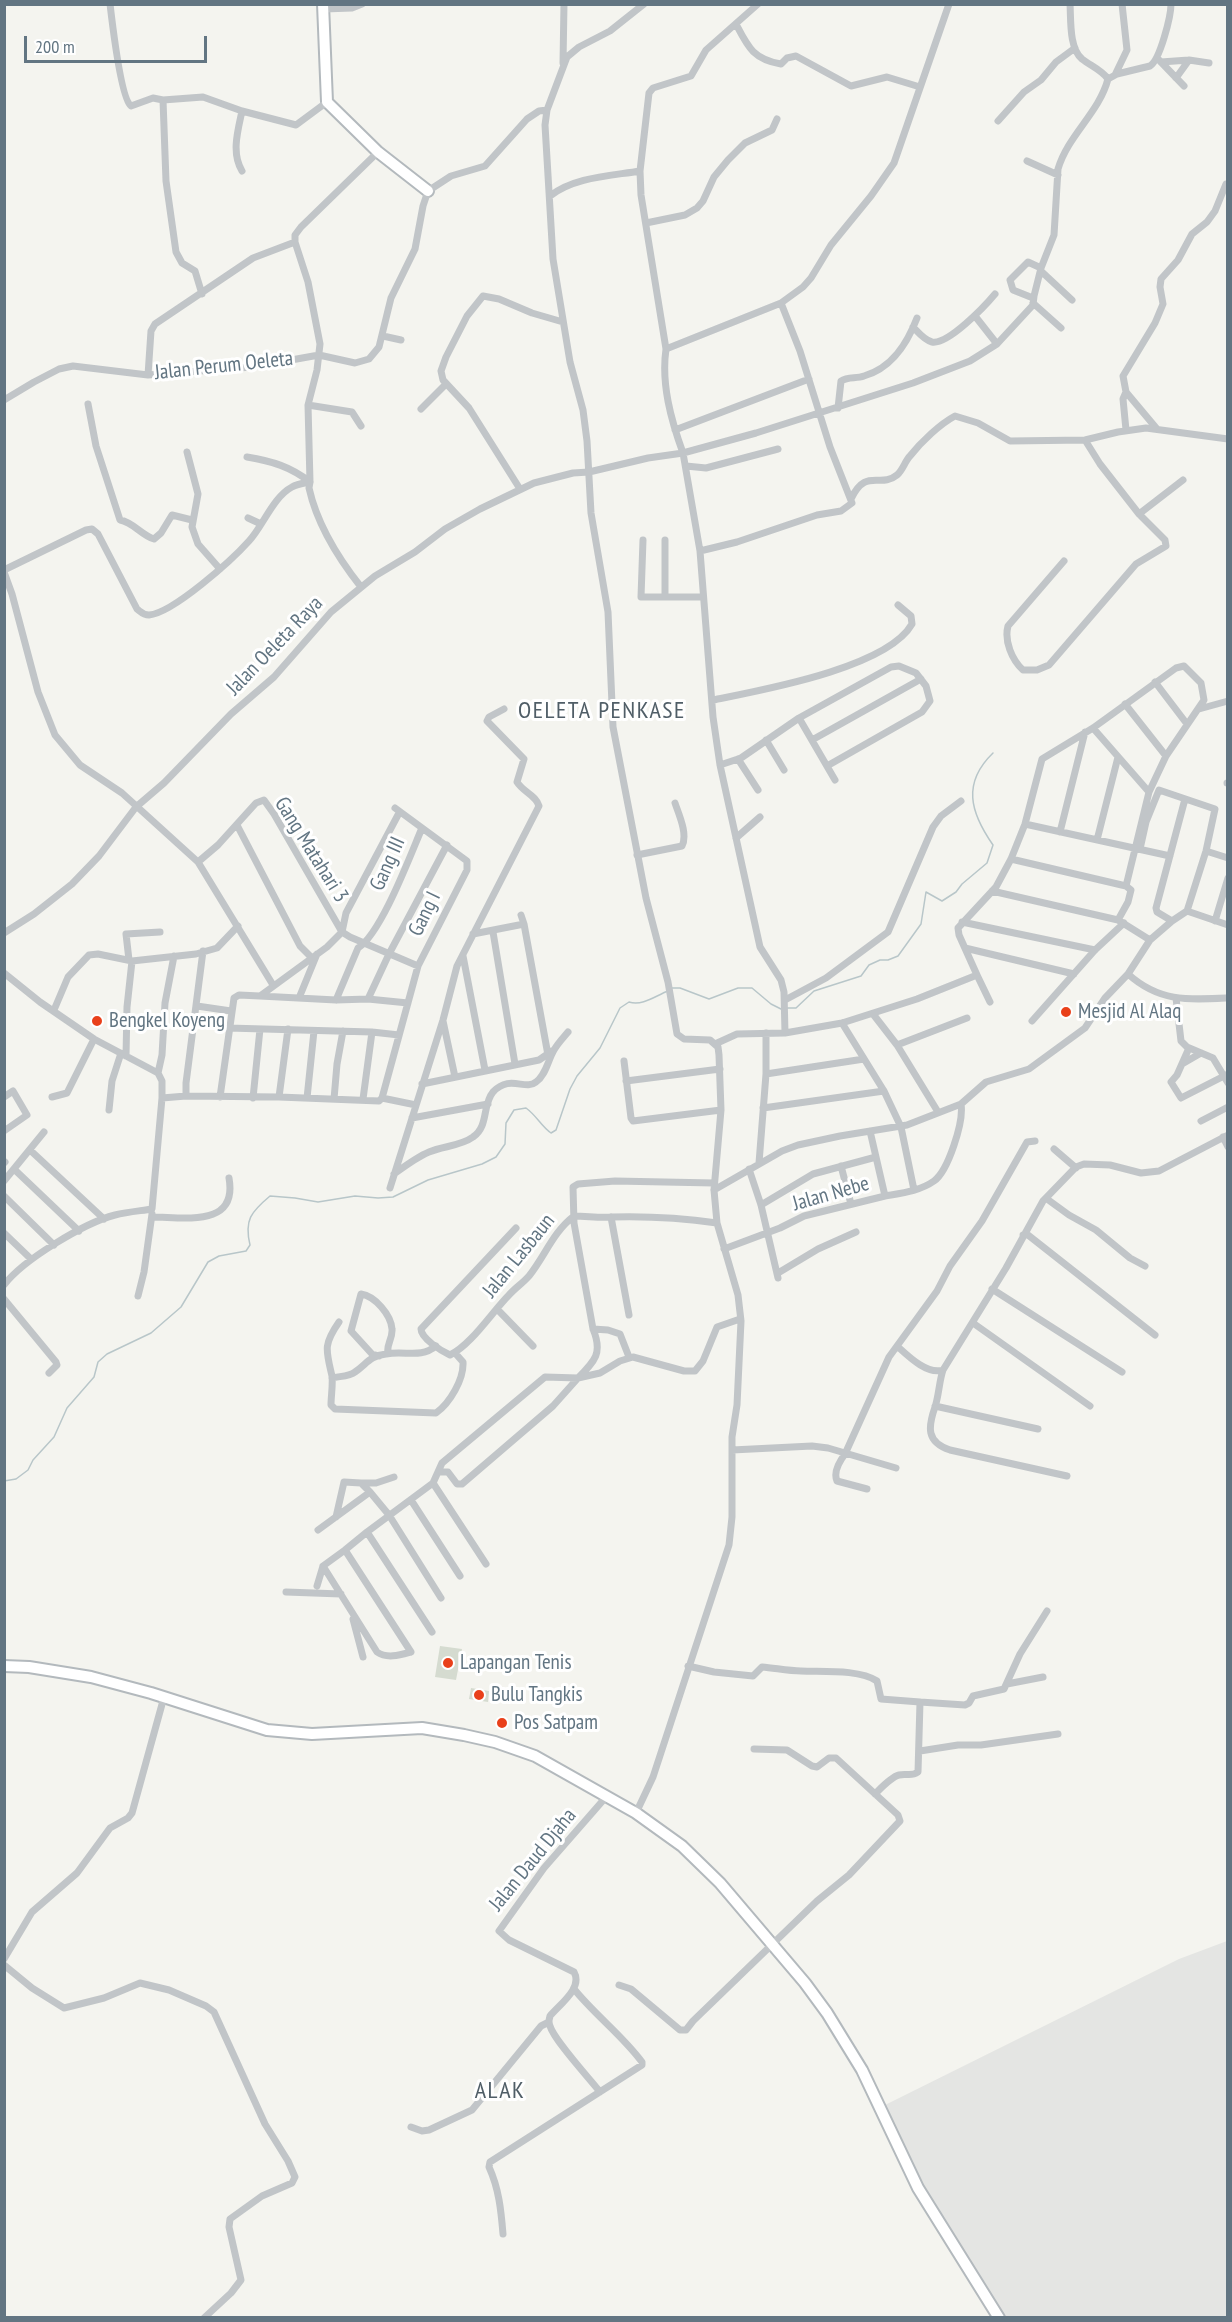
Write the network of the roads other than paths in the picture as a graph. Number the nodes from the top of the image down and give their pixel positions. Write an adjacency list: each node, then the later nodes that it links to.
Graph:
1 (110, 4): 22 (street)
2 (362, 4): 10 (street)
3 (564, 4): 16 (street)
4 (645, 4): 11 (street)
5 (758, 4): 12 (street)
6 (949, 4): 21 (street)
7 (1070, 4): 13 (street)
8 (1122, 4): 18 (street)
9 (1171, 4): 14 (street)
10 (324, 7): 23 (street)
11 (637, 8): 16 (street)
12 (736, 24): 21 (street); 31 (street)
13 (1075, 48): 18 (street); 27 (street)
14 (1159, 60): 15 (street); 18 (street); 19 (street)
15 (1189, 60): 17 (street); 19 (street)
16 (563, 63): 24 (street)
17 (1209, 63)
18 (1112, 77): 32 (street)
19 (1176, 78): 20 (street)
20 (1184, 86)
21 (920, 87): 43 (street)
22 (163, 100): 25 (street); 39 (street)
23 (327, 102): 25 (street); 28 (street)
24 (547, 110): 34 (street); 35 (street)
25 (242, 111): 30 (street)
26 (777, 119): 36 (street)
27 (998, 121)
28 (378, 152): 34 (street); 37 (street)
29 (1027, 161): 32 (street)
30 (242, 171)
31 (640, 171): 35 (street); 36 (street)
32 (1058, 175): 38 (street)
33 (1226, 184): 57 (street)
34 (428, 191): 49 (street)
35 (550, 196): 46 (street)
36 (646, 223): 52 (street)
37 (295, 242): 39 (street); 53 (street, Jalan Perum Oeleta)
38 (1042, 270): 41 (street); 42 (street); 42 (street)
39 (202, 294): 54 (street)
40 (995, 294): 44 (street)
41 (1072, 300)
42 (1033, 301): 48 (street); 51 (street, Jalan Oeleta Raya)
43 (781, 303): 52 (street); 55 (street)
44 (975, 316): 47 (street); 51 (street)
45 (917, 318): 47 (street)
46 (563, 322): 56 (street); 75 (street)
47 (913, 327): 61 (street)
48 (1061, 328)
49 (382, 336): 50 (street); 53 (street)
50 (401, 340)
51 (997, 344): 61 (street, Jalan Oeleta Raya)
52 (666, 349): 66 (street)
53 (319, 355): 54 (street, Jalan Perum Oeleta); 60 (street)
54 (148, 375): 58 (street, Jalan Perum Oeleta)
55 (809, 380): 63 (street); 66 (street)
56 (446, 384): 62 (street); 78 (street)
57 (1126, 392): 65 (street); 67 (street)
58 (4, 400)
59 (88, 404): 82 (street)
60 (308, 405): 64 (street); 77 (street)
61 (838, 408): 63 (street, Jalan Oeleta Raya)
62 (421, 409)
63 (820, 413): 72 (street, Jalan Oeleta Raya); 79 (street)
64 (361, 426)
65 (1157, 429): 67 (street); 68 (street)
66 (675, 430): 72 (street)
67 (1126, 430): 69 (street)
68 (1227, 439)
69 (1086, 440): 79 (street); 80 (street)
70 (778, 449): 74 (street)
71 (187, 452): 82 (street)
72 (683, 453): 74 (street); 75 (street, Jalan Oeleta Raya)
73 (247, 457): 77 (street)
74 (686, 466): 86 (street)
75 (589, 472): 78 (street, Jalan Oeleta Raya); 130 (street)
76 (1183, 480): 80 (street)
77 (310, 482): 83 (street); 90 (street)
78 (520, 489): 90 (street, Jalan Oeleta Raya)
79 (851, 500): 86 (street)
80 (1138, 514): 87 (street)
81 (248, 518): 83 (street)
82 (192, 520): 88 (street)
83 (261, 524): 88 (street)
84 (643, 540): 91 (street)
85 (665, 540): 91 (street)
86 (700, 551): 92 (street)
87 (1064, 561)
88 (220, 569): 89 (street)
89 (4, 571): 119 (street)
90 (361, 586): 119 (street, Jalan Oeleta Raya)
91 (665, 597): 92 (street)
92 (703, 597): 96 (street)
93 (898, 605): 96 (street)
94 (921, 679): 101 (street); 106 (street); 111 (street)
95 (1155, 682): 98 (street); 100 (street); 102 (street)
96 (713, 700): 110 (street)
97 (1227, 701): 100 (street)
98 (1125, 704): 103 (street); 107 (street)
99 (504, 709): 152 (street)
100 (1199, 709): 102 (street)
101 (799, 718): 105 (street); 106 (street)
102 (1187, 724): 107 (street)
103 (1094, 728): 104 (street); 108 (street)
104 (1085, 732): 121 (street); 124 (street)
105 (766, 740): 109 (street); 112 (street)
106 (812, 740): 111 (street)
107 (1166, 756): 115 (street)
108 (1118, 757): 115 (street); 126 (street)
109 (738, 759): 110 (street); 114 (street)
110 (720, 765): 125 (street)
111 (827, 766): 113 (street)
112 (784, 770)
113 (835, 780)
114 (758, 790)
115 (1149, 792): 128 (street)
116 (1185, 799): 128 (street); 129 (street); 131 (street)
117 (961, 801): 177 (street)
118 (675, 803): 130 (street)
119 (136, 807): 134 (street); 151 (street, Jalan Oeleta Raya)
120 (760, 817): 125 (street)
121 (1025, 824): 124 (street); 133 (street)
122 (237, 825): 134 (street, Gang Matahari 3); 149 (street, Gang Matahari 3); 159 (street)
123 (422, 828): 127 (street); 149 (street); 154 (street, Gang III)
124 (1060, 832): 126 (street)
125 (736, 838): 177 (street)
126 (1097, 840): 128 (street)
127 (447, 845): 158 (street); 163 (street, Gang I)
128 (1138, 849): 131 (street); 136 (street)
129 (1206, 850): 132 (street); 139 (street)
130 (637, 855): 197 (street)
131 (1170, 856): 142 (street)
132 (1227, 858)
133 (1011, 859): 136 (street); 137 (street)
134 (198, 862): 147 (street)
135 (1227, 878): 138 (street)
136 (1126, 886): 141 (street)
137 (992, 891): 141 (street); 144 (street)
138 (1226, 891): 143 (street)
139 (1188, 912): 142 (street); 143 (street)
140 (521, 915): 145 (street)
141 (1121, 921): 153 (street); 156 (street)
142 (1172, 921): 153 (street)
143 (1215, 921): 146 (street)
144 (962, 922): 155 (street); 156 (street)
145 (524, 924): 150 (street); 200 (street)
146 (1227, 925)
147 (238, 926): 157 (street); 168 (street)
148 (160, 932): 162 (street)
149 (342, 932): 154 (street); 159 (street)
150 (493, 932): 152 (street); 205 (street)
151 (4, 933)
152 (473, 934): 161 (street)
153 (1150, 940): 166 (street)
154 (365, 943): 158 (street); 174 (street, Gang III)
155 (965, 948): 165 (street); 167 (street)
156 (1095, 950): 165 (street)
157 (203, 951): 160 (street); 178 (street)
158 (388, 954): 163 (street); 173 (street)
159 (314, 955): 168 (street); 170 (street)
160 (174, 956): 162 (street); 209 (street)
161 (463, 956): 183 (street); 208 (street)
162 (130, 960): 179 (street); 202 (street)
163 (418, 966): 176 (street, Gang I)
164 (4, 973): 179 (street)
165 (1074, 974): 184 (street)
166 (1128, 974): 171 (street); 229 (street)
167 (977, 975): 175 (street); 181 (street)
168 (273, 985): 169 (street)
169 (260, 996): 170 (street); 180 (street)
170 (300, 998): 174 (street)
171 (1176, 998): 172 (street); 199 (street)
172 (1227, 998)
173 (368, 999): 174 (street); 176 (street)
174 (336, 1000)
175 (990, 1002)
176 (408, 1003): 195 (street, Gang I)
177 (785, 1003): 194 (street)
178 (197, 1006): 180 (street); 217 (street)
179 (54, 1010): 196 (street)
180 (231, 1011): 186 (street)
181 (873, 1014): 185 (street); 198 (street)
182 (967, 1018): 198 (street)
183 (443, 1020): 212 (street); 215 (street)
184 (1032, 1021)
185 (842, 1023): 194 (street); 203 (street)
186 (228, 1028): 187 (street); 218 (street)
187 (260, 1029): 188 (street); 223 (street)
188 (288, 1029): 189 (street); 221 (street)
189 (314, 1031): 190 (street); 224 (street)
190 (343, 1031): 191 (street); 226 (street)
191 (372, 1032): 195 (street); 227 (street)
192 (568, 1032): 200 (street)
193 (766, 1033): 194 (street); 197 (street); 210 (street)
194 (785, 1033)
195 (399, 1035): 225 (street, Gang I)
196 (94, 1039): 202 (street); 220 (street)
197 (715, 1044): 207 (street)
198 (897, 1045): 235 (street)
199 (1189, 1048): 201 (street); 206 (street)
200 (551, 1052): 205 (street); 228 (street)
201 (1201, 1053): 206 (street); 211 (street)
202 (124, 1054): 209 (street); 233 (street)
203 (864, 1059): 210 (street); 216 (street)
204 (624, 1061): 213 (street)
205 (515, 1064): 208 (street)
206 (1182, 1064): 211 (street)
207 (720, 1069): 213 (street); 234 (street)
208 (485, 1070): 212 (street)
209 (158, 1073): 222 (street)
210 (766, 1074): 232 (street)
211 (1225, 1075): 214 (street)
212 (455, 1077): 215 (street)
213 (626, 1081): 234 (street)
214 (1227, 1083)
215 (422, 1084): 230 (street)
216 (884, 1090): 232 (street); 238 (street)
217 (186, 1096): 218 (street); 222 (street)
218 (220, 1096): 223 (street)
219 (4, 1097): 239 (street)
220 (52, 1097)
221 (279, 1097): 223 (street); 224 (street)
222 (162, 1098): 264 (street)
223 (253, 1098)
224 (307, 1098): 226 (street)
225 (382, 1098): 227 (street); 230 (street)
226 (334, 1099): 227 (street)
227 (363, 1099)
228 (488, 1104): 236 (street); 253 (street)
229 (961, 1104): 235 (street); 258 (street)
230 (416, 1105): 236 (street)
231 (1227, 1107): 237 (street)
232 (763, 1108): 248 (street)
233 (109, 1110)
234 (721, 1110): 256 (street)
235 (938, 1112): 238 (street)
236 (412, 1118): 253 (street)
237 (1201, 1121)
238 (901, 1127): 240 (street); 258 (street)
239 (4, 1131)
240 (870, 1131): 247 (street, Jalan Nebe); 248 (street)
241 (44, 1132): 246 (street)
242 (1225, 1136): 244 (street); 250 (street)
243 (1035, 1141): 292 (street)
244 (1227, 1147)
245 (1054, 1149): 250 (street)
246 (30, 1150): 252 (street); 267 (street)
247 (876, 1157): 249 (street); 260 (street, Jalan Nebe)
248 (759, 1163): 251 (street)
249 (841, 1166): 262 (street); 263 (street)
250 (1076, 1168): 261 (street)
251 (749, 1169): 256 (street); 263 (street)
252 (15, 1170): 255 (street); 270 (street)
253 (394, 1174): 257 (street)
254 (229, 1178): 264 (street)
255 (4, 1181)
256 (714, 1187): 265 (street); 268 (street)
257 (390, 1188)
258 (914, 1190): 260 (street)
259 (4, 1196): 275 (street)
260 (885, 1196): 262 (street, Jalan Nebe)
261 (1047, 1199): 274 (street); 278 (street)
262 (851, 1204): 273 (street, Jalan Nebe)
263 (761, 1205): 273 (street)
264 (152, 1213): 267 (street); 281 (street)
265 (574, 1216): 266 (street, Jalan Lasbaun); 283 (street, Jalan Lasbaun); 288 (street)
266 (611, 1217): 268 (street, Jalan Lasbaun); 284 (street)
267 (104, 1219): 270 (street)
268 (717, 1223): 276 (street)
269 (516, 1228): 290 (street)
270 (79, 1231): 275 (street)
271 (856, 1232): 273 (street)
272 (4, 1233): 277 (street)
273 (767, 1233): 276 (street, Jalan Nebe)
274 (1023, 1235): 280 (street); 289 (street)
275 (54, 1245): 277 (street)
276 (724, 1249): 285 (street)
277 (31, 1259): 279 (street)
278 (1145, 1266)
279 (4, 1285)
280 (992, 1289): 287 (street); 298 (street)
281 (138, 1296)
282 (4, 1299): 299 (street)
283 (497, 1309): 291 (street); 294 (street, Jalan Lasbaun)
284 (628, 1315)
285 (741, 1319): 296 (street); 305 (street)
286 (339, 1322): 300 (street)
287 (973, 1323): 297 (street); 303 (street)
288 (593, 1329): 296 (street); 301 (street)
289 (1155, 1335)
290 (436, 1346): 293 (street); 294 (street)
291 (533, 1346)
292 (897, 1346): 297 (street); 306 (street)
293 (388, 1353): 295 (street); 295 (street)
294 (455, 1353): 300 (street)
295 (379, 1356): 300 (street)
296 (629, 1357): 301 (street)
297 (943, 1370): 302 (street)
298 (1122, 1372)
299 (49, 1373)
300 (332, 1378)
301 (579, 1378): 308 (street); 308 (street)
302 (935, 1406): 304 (street); 309 (street)
303 (1090, 1406)
304 (1038, 1429)
305 (732, 1450): 306 (street); 333 (street)
306 (845, 1454): 307 (street); 313 (street)
307 (896, 1468)
308 (438, 1472): 312 (street)
309 (1067, 1476)
310 (394, 1477): 311 (street)
311 (361, 1483): 314 (street); 317 (street)
312 (433, 1483): 315 (street); 321 (street)
313 (867, 1488)
314 (370, 1492): 316 (street); 317 (street)
315 (411, 1500): 316 (street); 323 (street)
316 (389, 1515): 319 (street); 327 (street)
317 (336, 1517): 318 (street)
318 (318, 1530)
319 (367, 1532): 320 (street); 330 (street)
320 (345, 1550): 322 (street); 329 (street)
321 (486, 1564)
322 (323, 1566): 324 (street); 326 (street)
323 (460, 1576)
324 (317, 1586)
325 (286, 1592): 326 (street)
326 (341, 1594): 329 (street)
327 (441, 1598)
328 (1047, 1611): 335 (street)
329 (355, 1616): 331 (street)
330 (432, 1632)
331 (363, 1657)
332 (4, 1666): 336 (street)
333 (688, 1666): 337 (street); 343 (street)
334 (1043, 1677): 335 (street)
335 (1007, 1684): 337 (street)
336 (164, 1696): 342 (street); 345 (street)
337 (920, 1702): 340 (street)
338 (1058, 1734): 340 (street)
339 (754, 1749): 341 (street)
340 (920, 1751): 341 (street)
341 (874, 1794): 344 (street)
342 (606, 1797): 343 (street); 348 (street, Jalan Daud Djaha)
343 (636, 1813): 344 (street)
344 (771, 1944): 347 (street); 354 (street)
345 (4, 1959)
346 (4, 1965): 353 (street)
347 (619, 1985)
348 (574, 1989): 349 (street); 350 (street)
349 (549, 2022): 350 (street); 351 (street)
350 (600, 2092): 352 (street)
351 (411, 2127)
352 (503, 2234)
353 (204, 2318)
354 (999, 2318)

